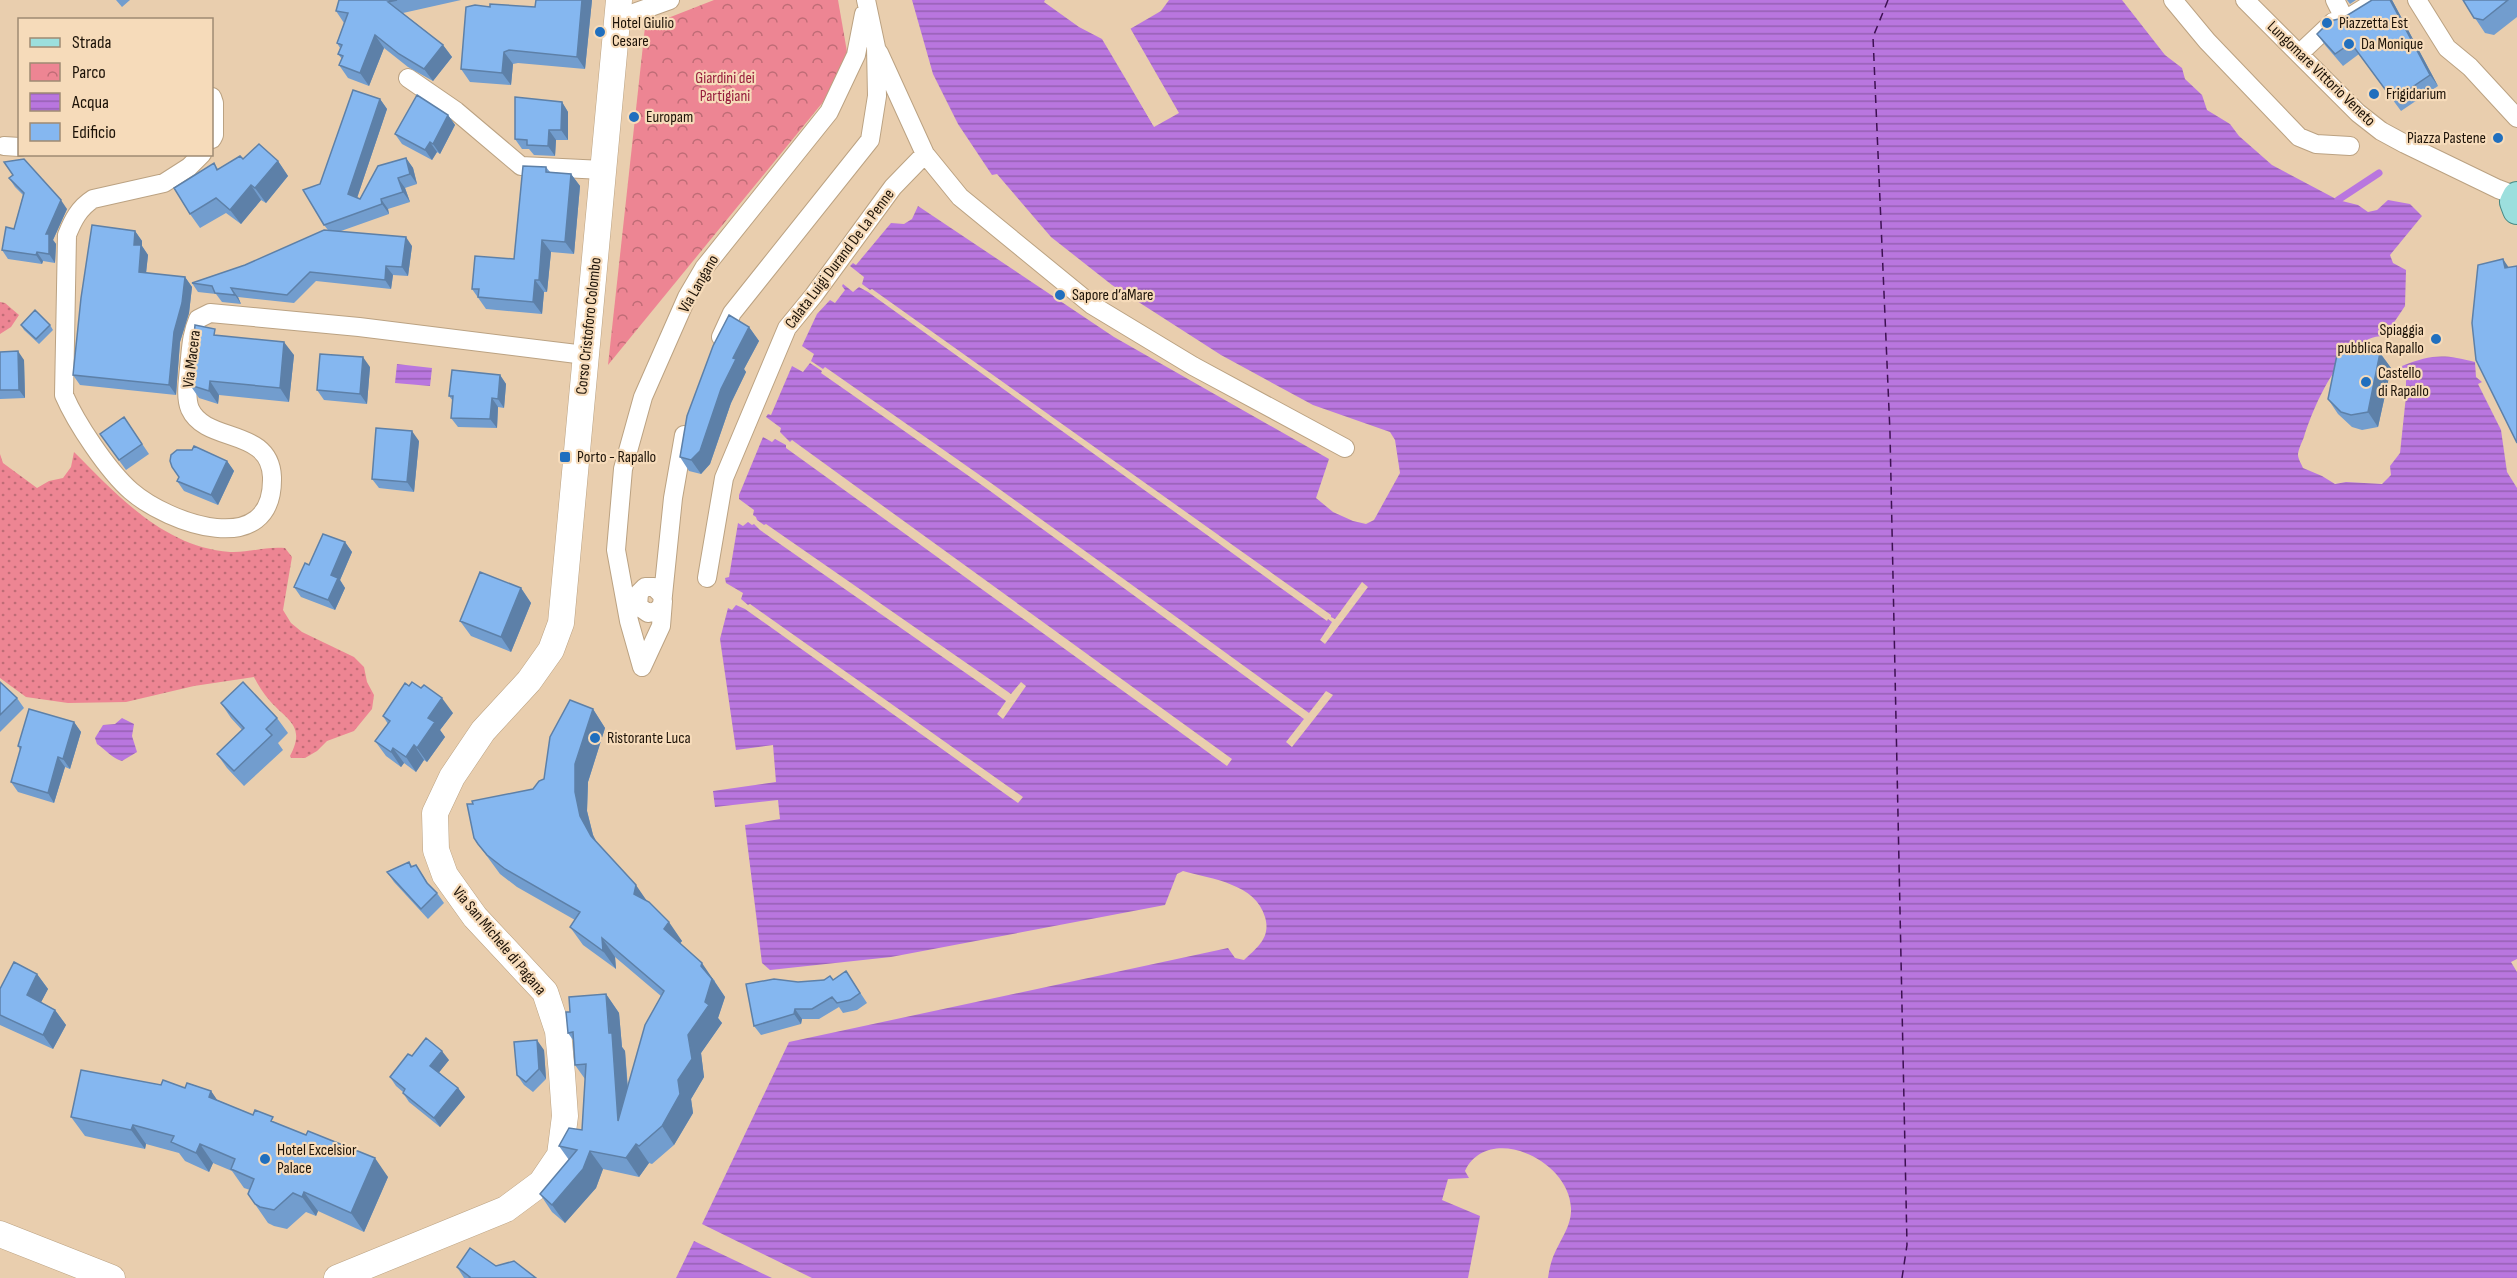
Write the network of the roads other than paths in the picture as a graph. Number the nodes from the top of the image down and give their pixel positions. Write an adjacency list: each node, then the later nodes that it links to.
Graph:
1 (670, 0): 8 (street)
2 (2173, 0): 16 (street, Lungomare Vittorio Veneto)
3 (2245, 0): 11 (street, Lungomare Vittorio Veneto)
4 (2334, 0): 9 (street)
5 (2376, 0): 9 (street)
6 (2417, 0): 14 (street)
7 (865, 2): 10 (street, Via Langano); 28 (street, Via Langano)
8 (618, 9): 19 (main road, Corso Cristoforo Colombo)
9 (2345, 20): 11 (street)
10 (875, 44): 17 (street); 21 (street, Via Langano)
11 (2300, 53): 20 (street, Lungomare Vittorio Veneto)
12 (408, 78): 19 (street)
13 (213, 100): 15 (street)
14 (2517, 118)
15 (213, 137)
16 (2350, 146)
17 (925, 154): 24 (street); 25 (street, Calata Luigi Durand De La Penne)
18 (200, 156): 22 (street, Via Macera)
19 (603, 170): 22 (main road, Corso Cristoforo Colombo)
20 (2513, 199)
21 (713, 353)
22 (585, 355): 30 (main road, Corso Cristoforo Colombo)
23 (690, 415): 27 (street)
24 (1346, 448)
25 (707, 578)
26 (645, 587): 27 (street); 28 (street); 29 (street)
27 (663, 598): 28 (street, Via Langano); 29 (street)
28 (625, 599): 29 (street)
29 (648, 613)
30 (551, 650): 33 (main road, Via San Michele di Pagana)
31 (0, 1234): 32 (main road)
32 (112, 1278)
33 (338, 1278)

